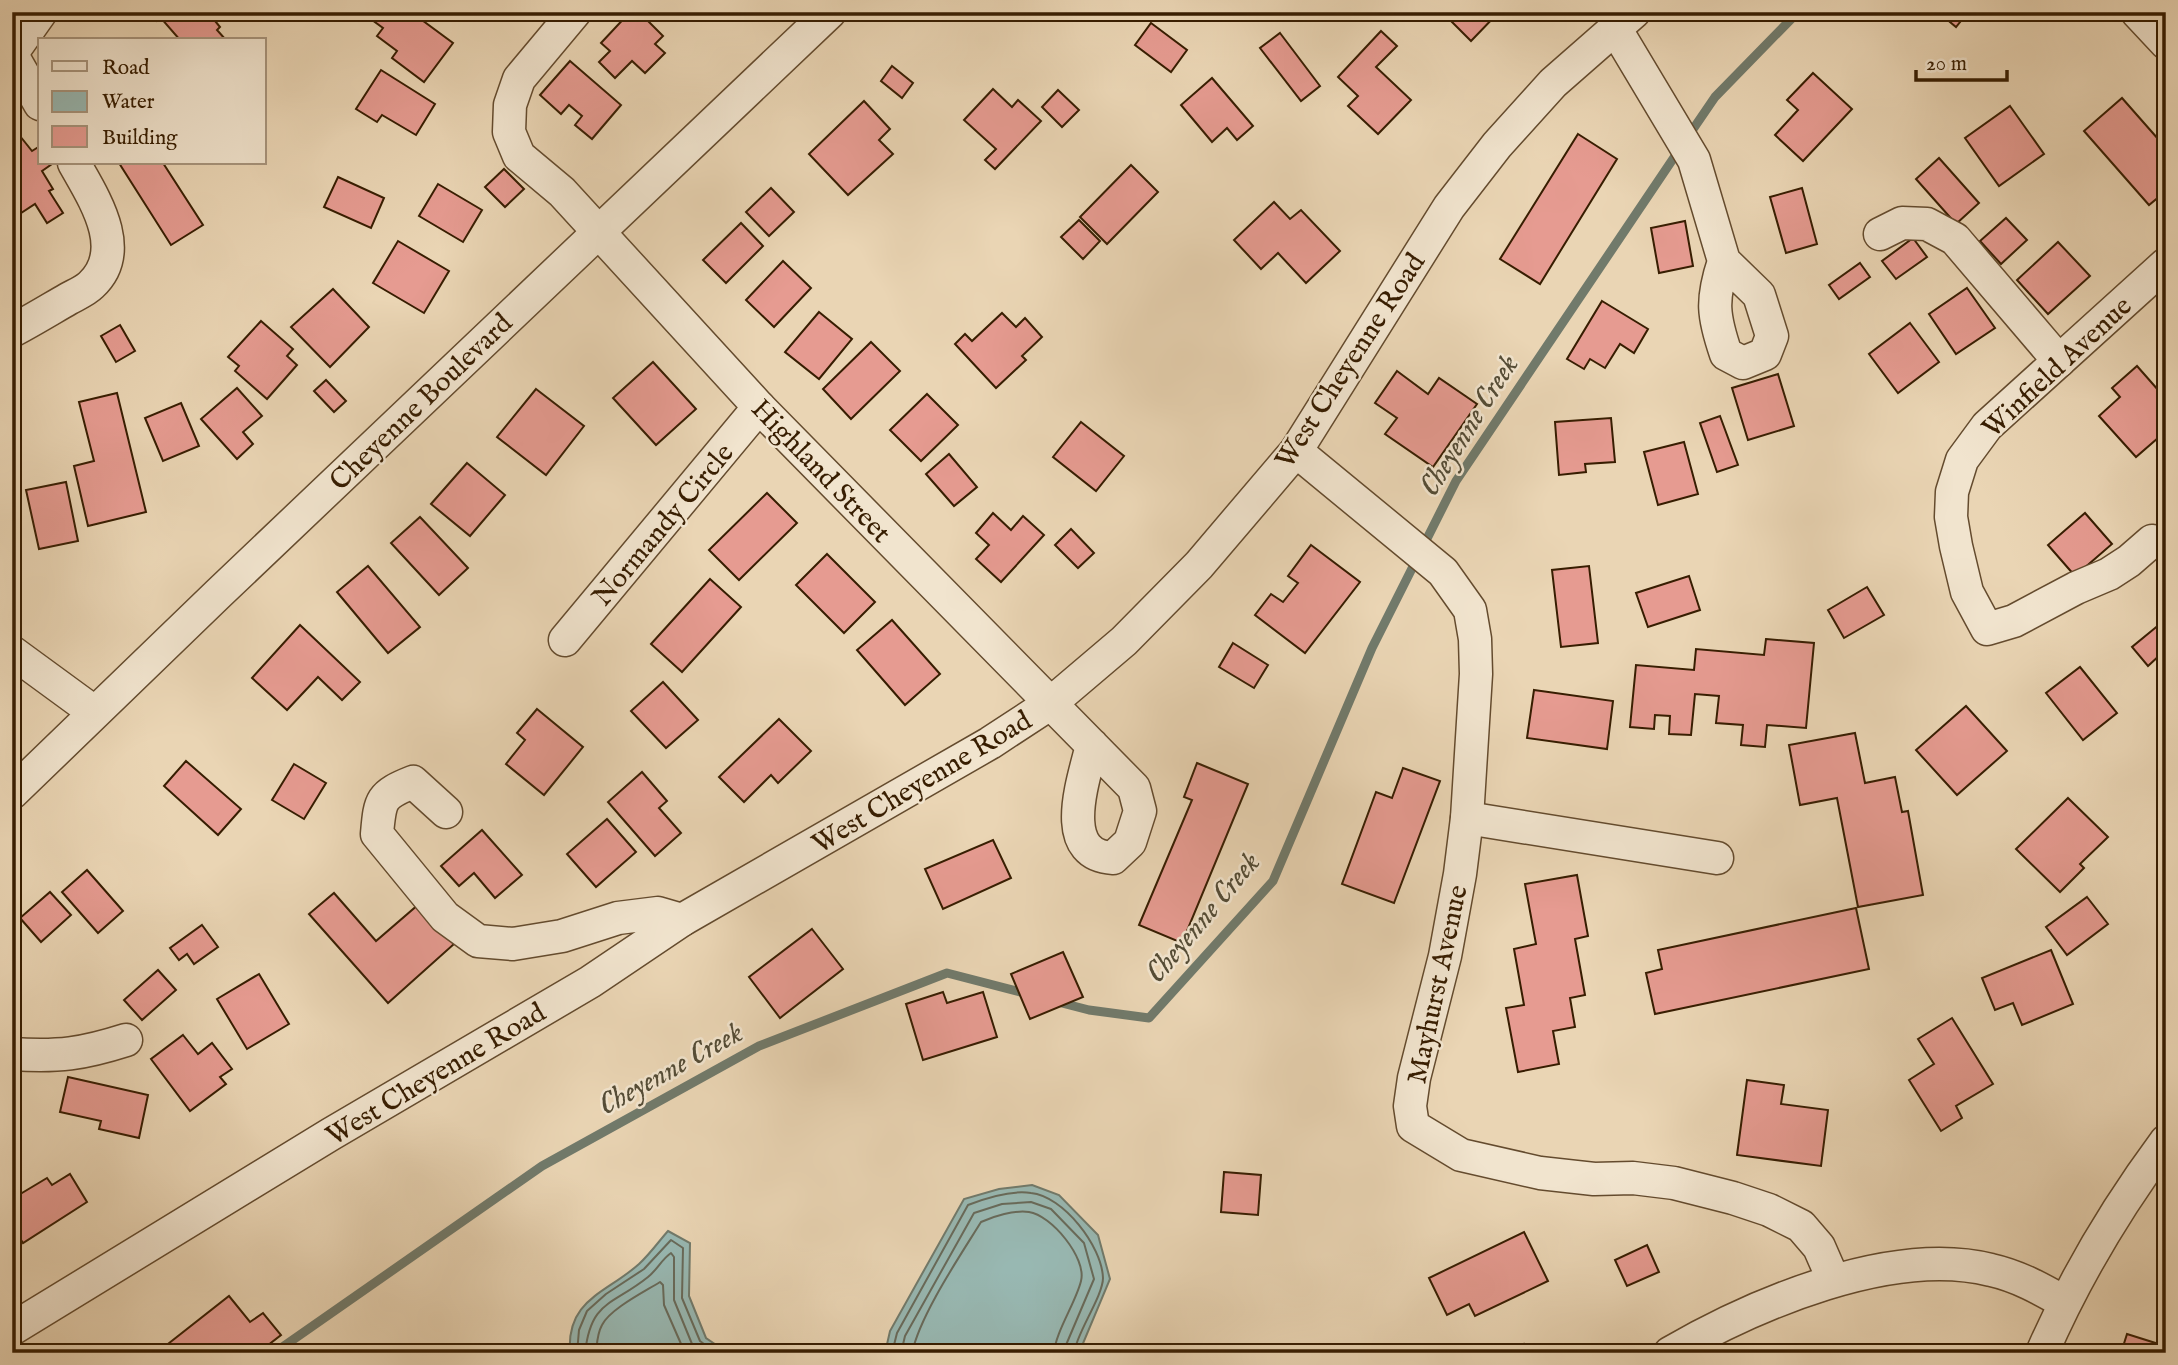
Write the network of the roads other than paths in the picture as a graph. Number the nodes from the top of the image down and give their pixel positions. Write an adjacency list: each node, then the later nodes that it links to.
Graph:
1 (41, 12): 7 (street)
2 (575, 12): 10 (street, Highland Street)
3 (830, 12): 10 (street, Cheyenne Boulevard)
4 (2137, 12): 6 (street)
5 (1624, 20): 12 (street); 17 (street, West Cheyenne Road)
6 (2166, 43)
7 (12, 54): 8 (street)
8 (38, 100)
9 (75, 164): 14 (street)
10 (598, 231): 16 (street, Highland Street); 22 (street, Cheyenne Boulevard)
11 (1880, 234): 15 (street)
12 (1724, 261)
13 (2166, 264): 15 (street, Winfield Avenue)
14 (12, 331)
15 (2059, 361): 18 (street, Winfield Avenue)
16 (760, 407): 19 (street, Normandy Circle); 21 (street, Highland Street)
17 (1296, 451): 21 (street, West Cheyenne Road); 26 (street, Mayhurst Avenue)
18 (2152, 541)
19 (565, 640)
20 (12, 652): 22 (street)
21 (1051, 703): 23 (street, Highland Street); 28 (street, West Cheyenne Road)
22 (94, 712): 24 (street, Cheyenne Boulevard)
23 (1092, 745)
24 (12, 793)
25 (446, 812): 28 (street)
26 (1467, 818): 27 (street); 32 (street, Mayhurst Avenue)
27 (1717, 858)
28 (682, 920): 35 (street, West Cheyenne Road)
29 (126, 1040): 30 (street)
30 (12, 1054)
31 (2166, 1141): 33 (street)
32 (1833, 1279): 33 (street); 34 (street)
33 (2064, 1302): 38 (street)
34 (1732, 1320): 36 (street); 37 (street)
35 (12, 1329)
36 (1670, 1353)
37 (1723, 1353)
38 (2042, 1353)

